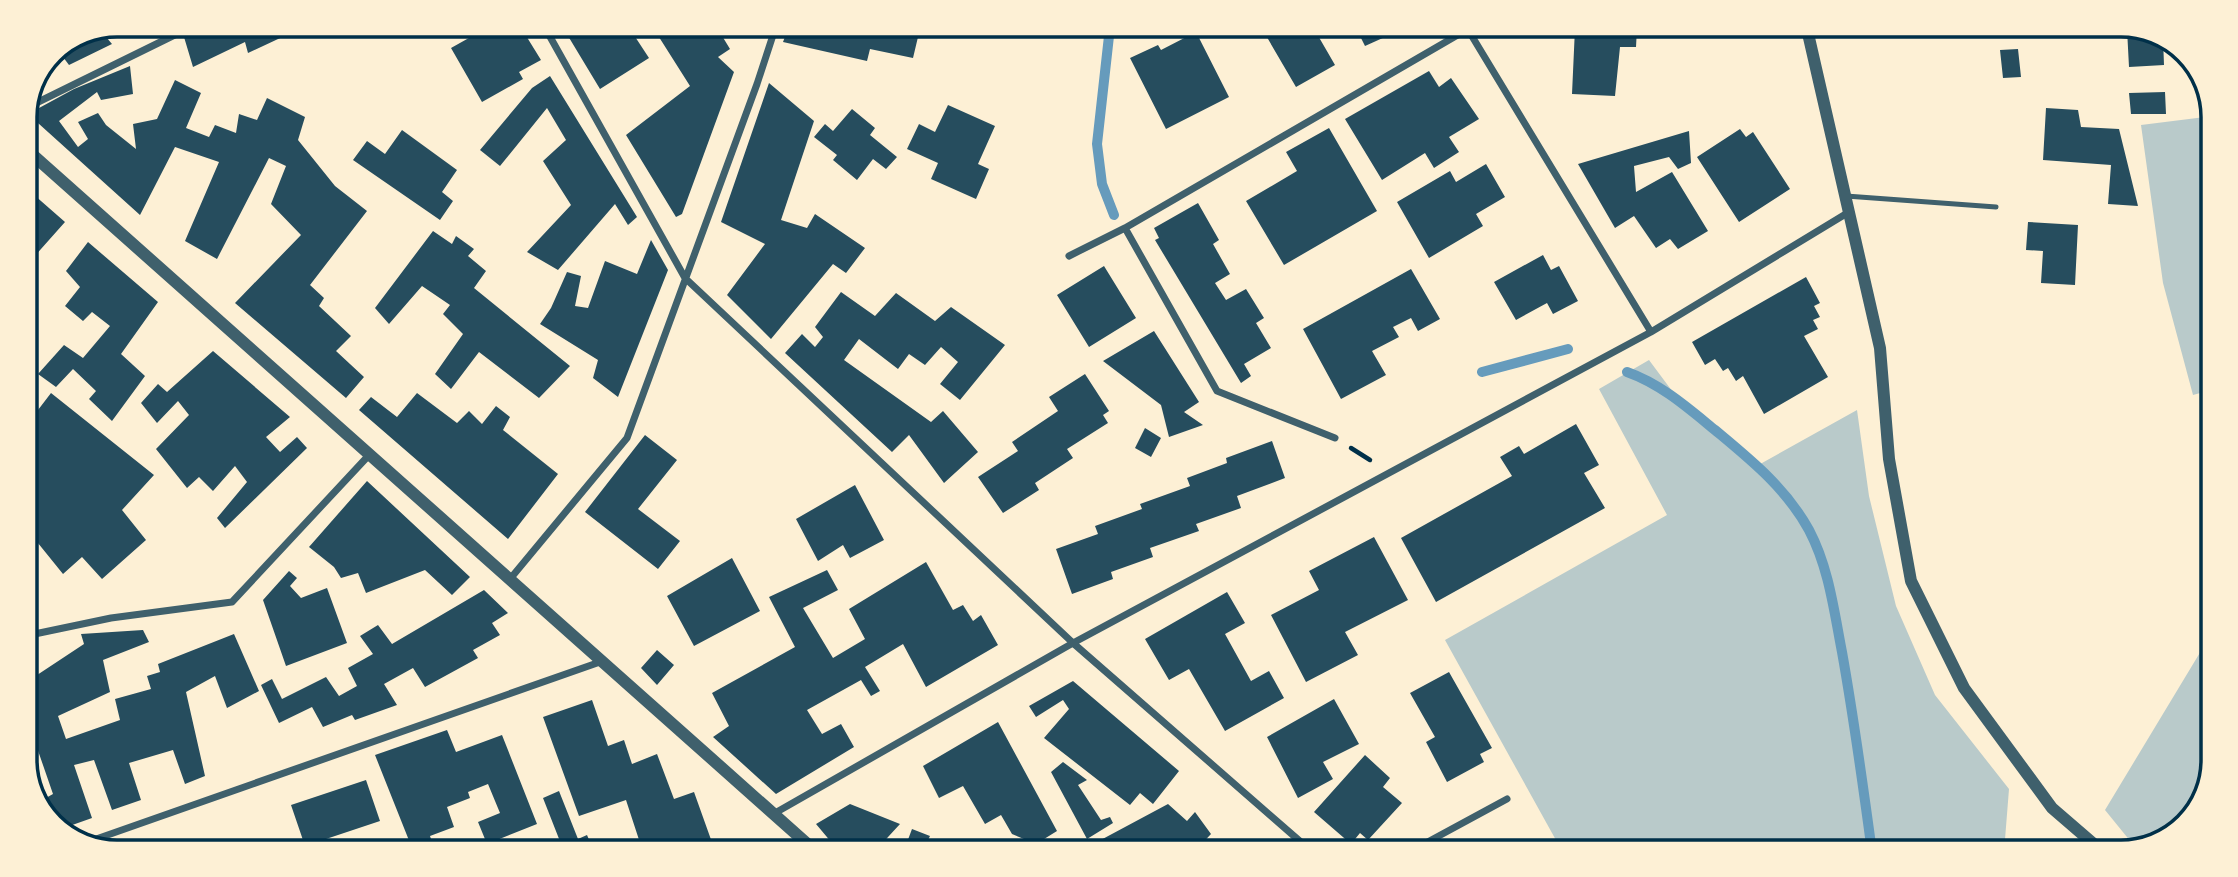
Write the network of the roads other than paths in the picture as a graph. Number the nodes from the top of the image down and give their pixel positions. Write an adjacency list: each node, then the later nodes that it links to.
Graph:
1 (171, 37): 7 (street)
2 (550, 37): 14 (street)
3 (772, 37): 14 (street)
4 (1452, 37): 12 (street)
5 (1472, 37): 15 (street)
6 (1809, 37): 9 (street)
7 (38, 102)
8 (37, 159): 17 (street)
9 (1846, 196): 10 (lane); 11 (street)
10 (1996, 207)
11 (1850, 211): 15 (street); 28 (street)
12 (1125, 228): 13 (street); 16 (street)
13 (1069, 256)
14 (685, 278): 18 (street); 20 (street)
15 (1651, 332): 20 (street)
16 (1335, 438)
17 (370, 453): 18 (street); 19 (street)
18 (510, 579): 21 (street)
19 (37, 633)
20 (1073, 643): 23 (street); 26 (street)
21 (600, 662): 23 (street); 24 (street)
22 (1507, 799): 27 (street)
23 (775, 813): 25 (street)
24 (98, 838)
25 (804, 840)
26 (1299, 840)
27 (1431, 840)
28 (2089, 840)

